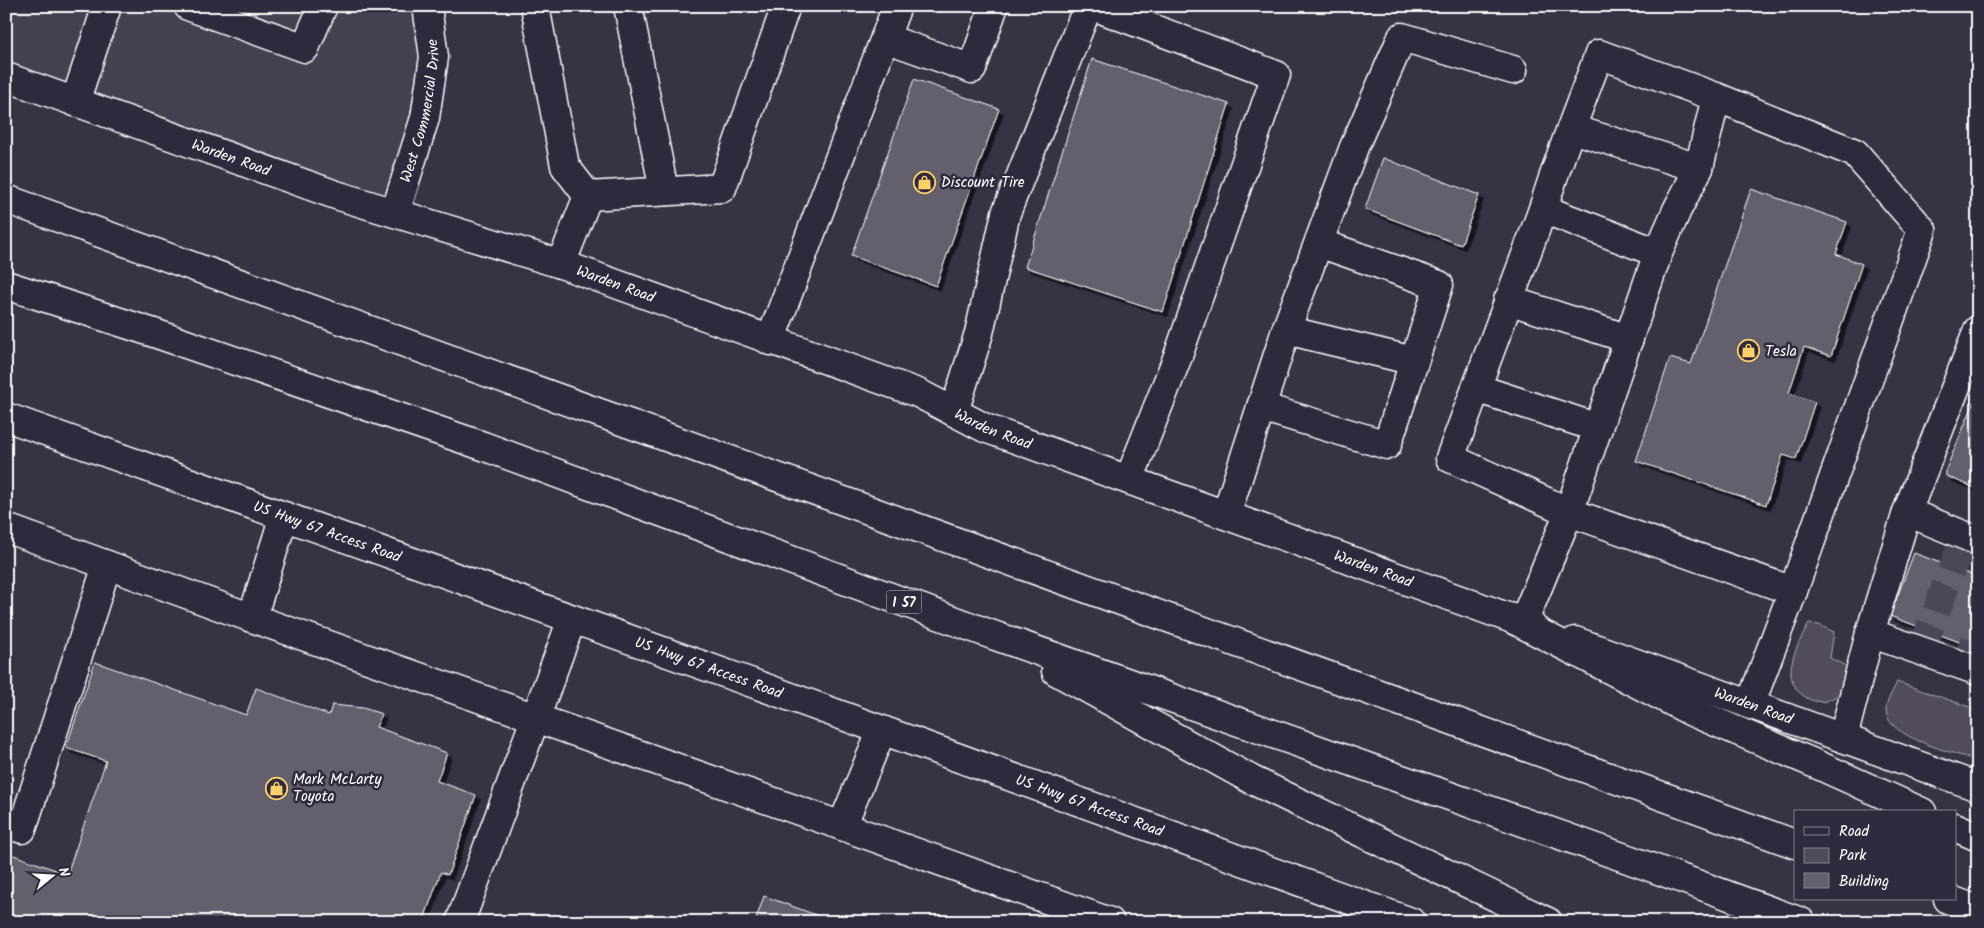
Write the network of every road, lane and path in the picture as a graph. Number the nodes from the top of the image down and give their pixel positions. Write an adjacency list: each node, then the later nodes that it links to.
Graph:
1 (107, 6): 16 (main road)
2 (188, 6): 3 (main road)
3 (323, 6)
4 (427, 6): 23 (main road, West Commercial Drive)
5 (535, 6): 20 (main road)
6 (628, 6): 19 (main road)
7 (786, 6): 19 (main road)
8 (896, 6): 12 (main road)
9 (994, 6): 12 (main road)
10 (1088, 6): 36 (main road)
11 (1093, 6): 39 (main road)
12 (884, 38): 32 (main road)
13 (1513, 70): 24 (main road)
14 (6, 77): 16 (main road, Warden Road)
15 (1716, 97): 17 (main road); 18 (main road); 47 (main road)
16 (75, 102): 23 (main road, Warden Road)
17 (1572, 129): 18 (main road); 22 (main road)
18 (1699, 168): 25 (main road)
19 (664, 191): 20 (main road)
20 (588, 196): 26 (main road)
21 (6, 199): 64 (main road)
22 (1542, 209): 25 (main road); 28 (main road)
23 (396, 213): 26 (main road, Warden Road)
24 (1319, 243): 29 (main road); 33 (main road)
25 (1658, 253): 31 (main road)
26 (561, 264): 32 (main road, Warden Road)
27 (6, 285): 52 (main road, I 57)
28 (1508, 300): 31 (main road); 34 (main road)
29 (1286, 330): 33 (main road); 35 (main road)
30 (1978, 330): 41 (main road)
31 (1629, 339): 38 (main road)
32 (770, 341): 36 (main road, Warden Road)
33 (1414, 361): 35 (main road)
34 (1476, 388): 38 (main road); 40 (main road)
35 (1261, 407): 42 (main road)
36 (954, 412): 39 (main road, Warden Road)
37 (6, 417): 43 (main road, US Hwy 67 Access Road)
38 (1598, 428): 40 (main road)
39 (1129, 480): 42 (main road, Warden Road)
40 (1569, 512): 47 (main road); 50 (main road)
41 (1907, 512): 45 (main road); 51 (main road)
42 (1226, 515): 50 (main road, Warden Road)
43 (284, 516): 48 (main road); 49 (main road, US Hwy 67 Access Road)
44 (6, 528): 46 (main road)
45 (1978, 541)
46 (107, 565): 48 (main road); 60 (main road)
47 (1793, 591): 54 (main road)
48 (252, 618): 55 (main road)
49 (572, 619): 55 (main road); 56 (main road, US Hwy 67 Access Road)
50 (1516, 620): 54 (main road, Warden Road); 59 (main road)
51 (1870, 633): 53 (main road); 57 (main road)
52 (990, 634): 70 (main road); 71 (main road, I 57)
53 (1978, 671)
54 (1750, 705): 57 (main road, Warden Road)
55 (536, 718): 61 (main road); 67 (main road)
56 (882, 730): 61 (main road); 69 (main road, US Hwy 67 Access Road)
57 (1843, 738): 58 (main road, Warden Road)
58 (1978, 787)
59 (1918, 810)
60 (6, 824)
61 (842, 826): 68 (main road)
62 (1956, 827): 63 (main road)
63 (1978, 837)
64 (1794, 844)
65 (1951, 900): 66 (main road)
66 (1978, 910)
67 (460, 922)
68 (1110, 922)
69 (1411, 922)
70 (1548, 922)
71 (1801, 922)

